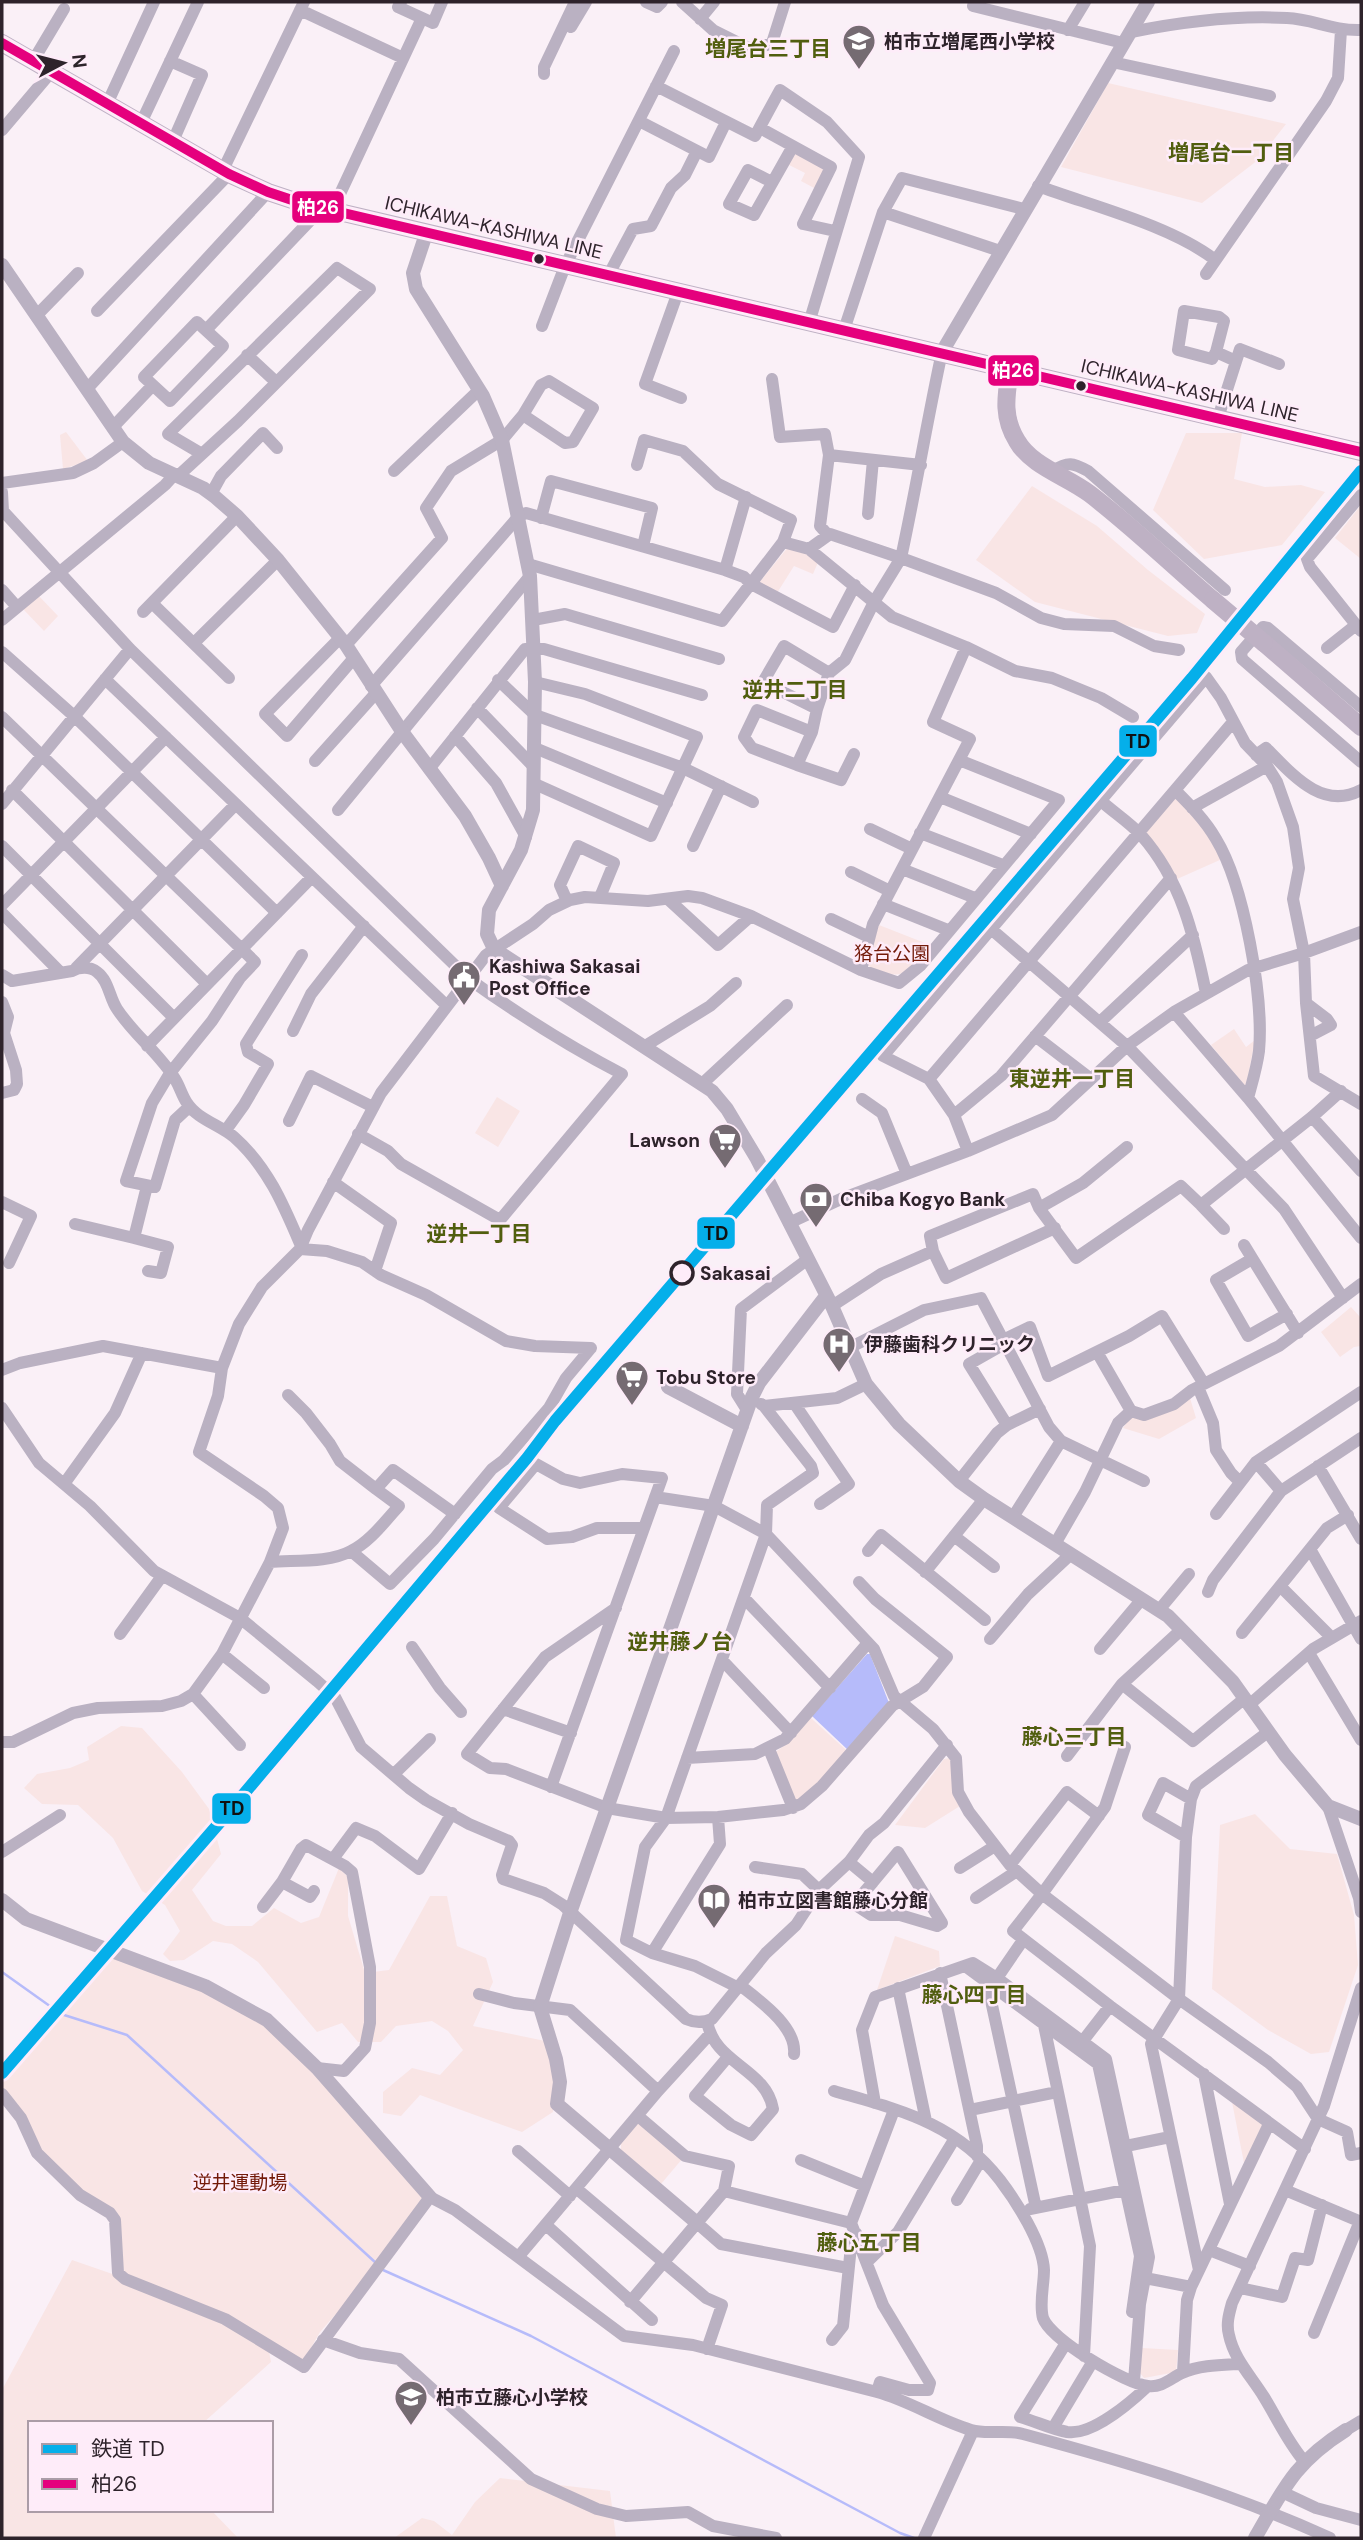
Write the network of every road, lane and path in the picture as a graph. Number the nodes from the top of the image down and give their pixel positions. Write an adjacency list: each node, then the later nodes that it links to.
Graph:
1 (154, 2): 35 (street)
2 (198, 2): 29 (street)
3 (401, 2): 18 (street)
4 (442, 2): 18 (street)
5 (575, 2): 32 (street)
6 (586, 2): 20 (street)
7 (646, 2): 8 (street)
8 (663, 2)
9 (682, 2): 19 (street)
10 (715, 2): 19 (street)
11 (770, 2): 15 (street)
12 (974, 2): 21 (street)
13 (1085, 2): 21 (street)
14 (1148, 2): 24 (street)
15 (784, 4): 19 (street)
16 (302, 6): 27 (street); 44 (street)
17 (64, 9): 28 (street)
18 (422, 18): 27 (street)
19 (700, 19)
20 (572, 27)
21 (1068, 30): 24 (street)
22 (1341, 30): 23 (street); 24 (street); 54 (street)
23 (1361, 30)
24 (1127, 37): 30 (street)
25 (2, 43): 28 (main road, ICHIKAWA-KASHIWA LINE)
26 (674, 51): 33 (street)
27 (403, 58): 48 (street)
28 (33, 61): 31 (main road, ICHIKAWA-KASHIWA LINE)
29 (170, 61): 38 (street); 41 (street)
30 (1112, 62): 34 (street); 46 (street)
31 (52, 71): 35 (main road, ICHIKAWA-KASHIWA LINE); 40 (street)
32 (544, 74)
33 (656, 86): 36 (street); 37 (street)
34 (1270, 96)
35 (107, 104): 38 (main road, ICHIKAWA-KASHIWA LINE)
36 (639, 121): 43 (street); 56 (street)
37 (726, 122): 39 (street); 43 (street)
38 (141, 123): 41 (main road, ICHIKAWA-KASHIWA LINE)
39 (760, 128): 42 (street); 51 (street)
40 (2, 130)
41 (173, 141): 44 (main road, ICHIKAWA-KASHIWA LINE)
42 (793, 146): 45 (street); 51 (street)
43 (697, 151): 59 (street)
44 (226, 172): 47 (main road, ICHIKAWA-KASHIWA LINE); 61 (street)
45 (772, 182)
46 (1038, 186): 49 (street); 54 (street)
47 (268, 192): 48 (main road, ICHIKAWA-KASHIWA LINE); 76 (street)
48 (327, 209): 52 (main road, ICHIKAWA-KASHIWA LINE); 65 (street)
49 (1024, 209): 50 (street); 53 (street)
50 (883, 212): 53 (street); 66 (street)
51 (835, 231): 63 (street)
52 (426, 234): 56 (main road, ICHIKAWA-KASHIWA LINE); 77 (street)
53 (1000, 251): 67 (street)
54 (1214, 259): 58 (street)
55 (2, 265): 62 (street)
56 (565, 266): 59 (main road, ICHIKAWA-KASHIWA LINE); 64 (street)
57 (78, 274): 62 (street)
58 (1206, 274)
59 (608, 276): 60 (main road, ICHIKAWA-KASHIWA LINE)
60 (678, 292): 63 (main road, ICHIKAWA-KASHIWA LINE); 78 (street)
61 (97, 311)
62 (36, 316): 76 (street)
63 (809, 323): 66 (main road, ICHIKAWA-KASHIWA LINE)
64 (542, 326)
65 (206, 330): 75 (street); 75 (street)
66 (844, 331): 67 (main road, ICHIKAWA-KASHIWA LINE)
67 (942, 352): 72 (main road, ICHIKAWA-KASHIWA LINE); 90 (street)
68 (1216, 352): 68 (street); 70 (street)
69 (247, 355): 74 (street); 74 (street); 86 (street)
70 (1236, 361): 71 (street); 80 (street)
71 (1279, 364)
72 (1010, 369): 80 (main road, ICHIKAWA-KASHIWA LINE); 144 (main road, bridge)
73 (772, 379): 87 (street)
74 (276, 382): 86 (street)
75 (153, 385): 81 (street)
76 (87, 389): 81 (street)
77 (479, 390): 82 (street); 91 (street)
78 (681, 398)
79 (523, 415): 79 (street); 82 (street)
80 (1218, 418): 85 (main road, ICHIKAWA-KASHIWA LINE)
81 (113, 427): 83 (street)
82 (502, 440): 101 (street); 121 (street)
83 (123, 442): 92 (street); 93 (street)
84 (277, 448): 95 (street)
85 (1359, 451)
86 (202, 454): 92 (street)
87 (829, 455): 88 (street); 103 (street)
88 (873, 460): 90 (street); 99 (street)
89 (637, 465): 97 (street)
90 (921, 465): 107 (street)
91 (394, 471)
92 (176, 475): 95 (street); 111 (street)
93 (2, 482)
94 (2, 492): 98 (street)
95 (211, 494): 100 (street)
96 (1361, 495): 119 (street)
97 (746, 497): 104 (street); 110 (street)
98 (3, 512): 111 (street)
99 (868, 514)
100 (237, 516): 108 (street); 120 (street)
101 (519, 516): 102 (street); 109 (street); 134 (street)
102 (541, 518): 105 (street); 105 (street)
103 (828, 534): 106 (street); 107 (street)
104 (783, 542): 106 (street); 112 (street)
105 (643, 546): 110 (street)
106 (809, 549): 113 (street)
107 (901, 558): 115 (street); 126 (street)
108 (278, 560): 120 (street); 121 (street)
109 (529, 570): 112 (street); 118 (street); 146 (street)
110 (725, 570): 112 (street)
111 (59, 573): 116 (street); 125 (street)
112 (751, 584): 113 (street)
113 (855, 585): 115 (street)
114 (2, 590): 116 (street)
115 (874, 602): 123 (street); 129 (street)
116 (17, 607): 117 (street)
117 (2, 620)
118 (533, 620): 122 (street); 128 (street)
119 (1359, 628): 124 (street)
120 (194, 643): 130 (street)
121 (346, 647): 121 (street); 134 (street)
122 (535, 647): 132 (street); 133 (street); 135 (street)
123 (966, 647): 142 (street); 153 (street)
124 (1327, 648)
125 (130, 649): 131 (street); 223 (street)
126 (1179, 650)
127 (2, 652): 139 (street)
128 (719, 659)
129 (829, 673): 138 (street); 138 (street)
130 (229, 678)
131 (105, 679): 139 (street); 148 (street)
132 (498, 680): 137 (street); 140 (street)
133 (536, 682): 140 (street); 159 (street)
134 (374, 690): 146 (street); 154 (street)
135 (702, 695)
136 (1361, 707): 155 (street)
137 (477, 708): 147 (street); 158 (street)
138 (817, 709): 145 (street)
139 (74, 716): 150 (street); 161 (street)
140 (535, 716): 149 (street); 159 (street)
141 (2, 717): 150 (street)
142 (1133, 718)
143 (1233, 722): 152 (street); 165 (street); 168 (street)
144 (1361, 727)
145 (812, 732): 156 (street); 156 (street)
146 (403, 733): 160 (street); 175 (street)
147 (455, 736): 160 (street); 180 (street)
148 (166, 737): 161 (street); 172 (street)
149 (535, 748): 158 (street); 170 (street)
150 (42, 754): 164 (street); 173 (street)
151 (854, 754): 156 (street)
152 (1256, 755): 157 (street); 166 (street)
153 (959, 760): 167 (street); 179 (street)
154 (315, 761)
155 (1361, 762)
156 (797, 765)
157 (1267, 766): 174 (street); 215 (street)
158 (534, 767): 162 (street)
159 (684, 768): 163 (street); 170 (street)
160 (429, 769): 193 (street)
161 (132, 772): 173 (street); 181 (street)
162 (535, 784): 170 (street); 180 (street)
163 (721, 786): 169 (street); 184 (street)
164 (12, 790): 171 (street); 182 (street)
165 (1175, 790): 174 (street); 178 (street)
166 (1361, 790)
167 (940, 797): 177 (street); 179 (street)
168 (1100, 800): 178 (street); 207 (street)
169 (753, 802)
170 (667, 803)
171 (2, 804)
172 (236, 804): 181 (street); 191 (street)
173 (97, 807): 182 (street); 190 (street)
174 (1192, 807): 218 (street)
175 (338, 810)
176 (870, 829): 185 (street)
177 (920, 832): 185 (street); 186 (street)
178 (1139, 833): 192 (street); 217 (street)
179 (1031, 834): 186 (street)
180 (526, 837): 193 (street)
181 (201, 840): 190 (street); 203 (street)
182 (64, 842): 189 (street); 201 (street)
183 (2, 846): 189 (street)
184 (693, 846)
185 (912, 849): 187 (street)
186 (1003, 865): 196 (street)
187 (902, 869): 194 (street); 196 (street)
188 (851, 872): 194 (street)
189 (31, 875): 200 (street); 212 (street)
190 (167, 876): 201 (street); 213 (street)
191 (312, 877): 203 (street); 206 (street)
192 (1171, 878): 210 (street); 227 (street)
193 (502, 886): 214 (street)
194 (890, 891): 199 (street)
195 (600, 897): 197 (street); 198 (street); 198 (street)
196 (975, 898): 208 (street)
197 (669, 900): 204 (street); 204 (street)
198 (567, 901): 214 (street)
199 (883, 904): 208 (street); 211 (street)
200 (2, 905)
201 (133, 910): 212 (street); 225 (street)
202 (2, 913): 221 (street)
203 (277, 913): 213 (street)
204 (751, 916): 220 (street)
205 (831, 919): 211 (street)
206 (364, 926): 230 (street); 235 (street)
207 (991, 929): 217 (street); 243 (street)
208 (948, 930): 220 (street)
209 (1361, 932): 215 (street)
210 (1194, 935): 226 (street); 234 (street)
211 (869, 937): 220 (street)
212 (100, 944): 219 (street); 233 (street)
213 (242, 949): 225 (street); 242 (street)
214 (494, 949): 223 (street); 240 (street)
215 (1304, 953): 218 (street); 229 (street)
216 (302, 955): 256 (street)
217 (1030, 961): 227 (street); 243 (street)
218 (1254, 967): 226 (street); 248 (street)
219 (76, 968): 221 (street); 239 (street)
220 (861, 970)
221 (61, 973): 222 (street)
222 (2, 975)
223 (469, 979): 230 (street); 257 (street)
224 (736, 983): 240 (street)
225 (207, 984): 233 (street)
226 (1206, 993): 232 (street)
227 (1070, 996): 234 (street); 237 (street)
228 (2, 1002): 236 (street)
229 (1306, 1003): 238 (street); 238 (street)
230 (446, 1005): 252 (street)
231 (786, 1005): 245 (street)
232 (1174, 1012): 241 (street); 248 (street)
233 (174, 1018): 239 (street)
234 (1100, 1022): 241 (street)
235 (293, 1031)
236 (3, 1033): 247 (street)
237 (1035, 1036): 244 (street); 253 (street)
238 (1310, 1037): 246 (street)
239 (147, 1046): 242 (street)
240 (645, 1046): 245 (street)
241 (1127, 1046): 244 (street); 261 (street)
242 (170, 1073): 251 (street); 265 (street)
243 (929, 1079): 253 (street)
244 (1091, 1079): 260 (street)
245 (702, 1084): 269 (street)
246 (1341, 1091): 250 (street); 254 (street)
247 (2, 1093)
248 (1248, 1098): 258 (street)
249 (862, 1099): 263 (street)
250 (1361, 1104)
251 (189, 1107): 256 (street); 265 (street)
252 (373, 1107): 255 (street); 257 (street)
253 (954, 1115): 260 (street)
254 (1312, 1117): 258 (street); 262 (street)
255 (289, 1121)
256 (226, 1130): 276 (street)
257 (358, 1134): 264 (street)
258 (1281, 1140): 261 (street); 273 (street)
259 (1127, 1147): 268 (street)
260 (968, 1151): 263 (street)
261 (1245, 1169): 267 (street); 284 (street)
262 (1361, 1171)
263 (906, 1174): 269 (street)
264 (333, 1182): 276 (street); 282 (street)
265 (147, 1186): 274 (street)
266 (2, 1202): 280 (street)
267 (1201, 1205): 271 (street); 272 (street)
268 (1039, 1208): 271 (street); 277 (street)
269 (789, 1223): 278 (street)
270 (75, 1224): 274 (street)
271 (1055, 1228): 277 (street)
272 (1224, 1229)
273 (1361, 1237)
274 (134, 1238): 281 (street)
275 (1244, 1245): 279 (street)
276 (301, 1248): 282 (street); 292 (street)
277 (933, 1251): 285 (street)
278 (808, 1259): 285 (street); 300 (street)
279 (1252, 1259): 286 (street); 286 (street)
280 (9, 1264)
281 (148, 1271)
282 (375, 1271): 321 (street)
283 (1361, 1284): 284 (street)
284 (1343, 1298): 287 (street)
285 (829, 1301): 289 (street); 300 (street)
286 (1287, 1314): 287 (street)
287 (1298, 1333): 295 (street)
288 (1004, 1342): 289 (street); 290 (street); 302 (street); 304 (street)
289 (849, 1348): 294 (street)
290 (1097, 1352): 295 (street); 303 (street)
291 (142, 1353): 292 (street); 293 (street); 314 (street)
292 (222, 1368): 334 (street)
293 (2, 1370)
294 (866, 1384): 299 (street); 311 (street)
295 (1201, 1385): 303 (street); 313 (street)
296 (668, 1387): 305 (street)
297 (1361, 1392): 309 (street)
298 (288, 1395): 315 (street)
299 (794, 1402): 300 (street); 319 (street)
300 (754, 1404): 305 (street); 326 (street)
301 (2, 1408): 314 (street)
302 (1040, 1409): 304 (street); 307 (street)
303 (1131, 1411): 308 (street)
304 (1007, 1425): 311 (street)
305 (742, 1426): 320 (street)
306 (1361, 1438): 310 (street)
307 (1061, 1441): 308 (street); 324 (street)
308 (1100, 1460): 312 (street); 329 (street)
309 (1256, 1462): 313 (street); 316 (street)
310 (1318, 1466): 316 (street); 323 (street)
311 (959, 1481): 318 (street)
312 (1144, 1481)
313 (1240, 1482): 322 (street)
314 (64, 1484): 338 (street)
315 (376, 1489): 321 (street); 331 (street)
316 (1282, 1491): 341 (street)
317 (655, 1497): 320 (street); 325 (street); 325 (street)
318 (984, 1499): 324 (street); 327 (street)
319 (820, 1504)
320 (714, 1506): 326 (street); 385 (street)
321 (455, 1514): 331 (street)
322 (1216, 1514)
323 (1348, 1515): 328 (street); 330 (street)
324 (1013, 1517): 329 (street)
325 (644, 1528): 344 (street)
326 (766, 1534): 342 (street); 355 (street)
327 (954, 1536): 335 (street); 336 (street)
328 (1361, 1539)
329 (1055, 1544): 333 (street)
330 (1310, 1549): 340 (street); 348 (street)
331 (351, 1551): 334 (street)
332 (868, 1551): 336 (street)
333 (1072, 1554): 343 (street); 353 (street)
334 (270, 1562): 346 (street)
335 (993, 1567)
336 (925, 1572): 347 (street)
337 (1189, 1574): 345 (street)
338 (162, 1576): 346 (street); 351 (street)
339 (859, 1582): 366 (street)
340 (1280, 1586): 350 (street); 352 (street)
341 (1208, 1592)
342 (744, 1598): 360 (street); 363 (street)
343 (1142, 1599): 345 (street); 357 (street)
344 (616, 1608): 367 (street); 369 (street)
345 (1159, 1610): 349 (street)
346 (240, 1618): 359 (street); 381 (street)
347 (985, 1620)
348 (1357, 1623): 352 (street); 354 (street)
349 (1181, 1630): 361 (street); 365 (street)
350 (1242, 1633)
351 (120, 1634)
352 (1332, 1638): 358 (street)
353 (990, 1639)
354 (1361, 1639)
355 (868, 1643): 363 (street); 366 (street)
356 (412, 1647): 368 (street)
357 (1100, 1649)
358 (1308, 1653): 365 (street); 373 (street)
359 (222, 1654): 362 (street); 364 (street)
360 (722, 1660): 371 (street); 380 (street)
361 (1122, 1684): 365 (street); 379 (street)
362 (264, 1688)
363 (830, 1688): 371 (street)
364 (193, 1694): 374 (street); 375 (street)
365 (1247, 1702): 370 (street)
366 (899, 1703): 376 (street); 386 (street)
367 (503, 1709): 369 (street); 382 (street)
368 (461, 1712)
369 (571, 1732): 382 (street)
370 (1268, 1732): 383 (street); 384 (street)
371 (791, 1734): 378 (street)
372 (430, 1739): 381 (street)
373 (1361, 1740)
374 (2, 1742)
375 (240, 1745)
376 (947, 1745): 396 (street); 399 (street)
377 (1125, 1747): 389 (street)
378 (769, 1749): 380 (street); 386 (street)
379 (1067, 1756)
380 (687, 1759): 391 (street)
381 (394, 1774): 387 (street)
382 (551, 1787): 385 (street)
383 (1191, 1799): 394 (street); 394 (street)
384 (1328, 1807): 392 (street); 411 (street)
385 (607, 1808): 391 (street); 412 (street)
386 (793, 1808): 390 (street)
387 (452, 1813): 398 (street); 412 (street)
388 (60, 1815): 397 (street)
389 (1099, 1816): 402 (street); 407 (street)
390 (718, 1817): 391 (street); 414 (street)
391 (666, 1818): 414 (street)
392 (1361, 1819)
393 (308, 1830): 395 (street)
394 (1186, 1838): 421 (street)
395 (306, 1845): 398 (street); 403 (street)
396 (995, 1846): 401 (street); 402 (street)
397 (2, 1852)
398 (333, 1859): 432 (street)
399 (849, 1862): 404 (street); 405 (street)
400 (755, 1867): 405 (street)
401 (960, 1868)
402 (1013, 1868): 407 (street); 408 (street)
403 (282, 1882): 406 (street); 410 (street)
404 (873, 1882): 404 (street)
405 (819, 1891): 417 (street)
406 (314, 1892)
407 (1042, 1895): 413 (street); 421 (street)
408 (976, 1898)
409 (2, 1900): 432 (street)
410 (263, 1907)
411 (1361, 1912)
412 (570, 1913): 423 (street); 425 (street)
413 (1023, 1940): 416 (street); 422 (street)
414 (653, 1953): 417 (street)
415 (940, 1973): 416 (street); 418 (street); 441 (street)
416 (994, 1982): 424 (street); 429 (street); 438 (street)
417 (740, 1987): 425 (street); 430 (street)
418 (898, 1988): 439 (street); 444 (street)
419 (1361, 1988): 426 (street)
420 (479, 1994): 423 (street)
421 (1180, 1999): 428 (street); 443 (street)
422 (1110, 2006): 428 (street); 429 (street)
423 (540, 2007): 434 (street); 449 (street)
424 (1044, 2025): 436 (street); 456 (street)
425 (708, 2028): 431 (street); 434 (street)
426 (1347, 2037): 427 (street); 443 (street)
427 (1361, 2038)
428 (1154, 2039): 433 (street); 446 (street)
429 (1082, 2042): 448 (street)
430 (794, 2054)
431 (727, 2058): 431 (street)
432 (317, 2068): 460 (street)
433 (1203, 2074): 445 (street); 463 (street)
434 (658, 2091): 442 (street)
435 (834, 2091): 439 (street)
436 (1057, 2092): 438 (street); 461 (street)
437 (2, 2094): 484 (street)
438 (1013, 2101): 441 (street); 465 (street)
439 (875, 2103): 440 (street)
440 (894, 2110): 444 (street); 455 (street)
441 (970, 2110): 453 (street)
442 (638, 2116): 449 (street); 458 (street)
443 (1318, 2119): 450 (street); 452 (street)
444 (926, 2120): 447 (street)
445 (1269, 2124): 450 (street); 463 (street)
446 (1170, 2137): 448 (street); 477 (street)
447 (955, 2138): 453 (street); 474 (street)
448 (1126, 2146): 478 (street)
449 (610, 2149): 459 (street); 468 (street)
450 (1305, 2149): 457 (street)
451 (518, 2151): 459 (street)
452 (1361, 2153)
453 (979, 2158): 462 (street); 466 (street)
454 (801, 2160): 455 (street)
455 (865, 2186): 470 (street)
456 (1125, 2190): 461 (street); 491 (street)
457 (1285, 2190): 464 (street); 475 (street)
458 (724, 2191): 468 (street); 470 (street)
459 (574, 2192): 469 (street); 473 (street)
460 (430, 2197): 472 (street); 484 (street)
461 (1080, 2199): 465 (street); 488 (street)
462 (957, 2200)
463 (1230, 2204): 471 (street)
464 (1321, 2205): 467 (street); 480 (street)
465 (1036, 2208): 466 (street)
466 (1020, 2211): 486 (street)
467 (1361, 2222): 483 (street)
468 (697, 2223): 473 (street); 476 (street)
469 (545, 2225): 472 (street); 481 (street)
470 (853, 2228): 474 (street); 476 (street)
471 (1209, 2249): 475 (street); 477 (street)
472 (519, 2256): 487 (street)
473 (664, 2262): 481 (street); 487 (street)
474 (867, 2262): 493 (street)
475 (1250, 2266): 480 (street)
476 (848, 2268): 485 (street)
477 (1199, 2270): 479 (street)
478 (1145, 2278): 479 (street); 491 (street)
479 (1191, 2287): 490 (street)
480 (1240, 2288): 489 (street)
481 (630, 2302): 482 (street)
482 (652, 2320)
483 (1314, 2333)
484 (323, 2340): 502 (street)
485 (832, 2340)
486 (1066, 2343): 488 (street); 495 (street)
487 (707, 2349): 493 (street)
488 (1089, 2358): 491 (street); 495 (street)
489 (1240, 2364): 490 (street); 498 (street)
490 (1183, 2372): 492 (street)
491 (1131, 2380): 492 (street)
492 (1148, 2386): 495 (street)
493 (877, 2392): 497 (street)
494 (1361, 2421): 496 (street)
495 (1054, 2428)
496 (1346, 2430): 498 (street)
497 (972, 2431): 500 (street); 503 (street)
498 (1304, 2461): 499 (street)
499 (1282, 2492): 500 (street); 501 (street)
500 (1271, 2511): 504 (street); 505 (street)
501 (1361, 2520)
502 (776, 2538)
503 (925, 2538)
504 (1255, 2538)
505 (1330, 2538)

